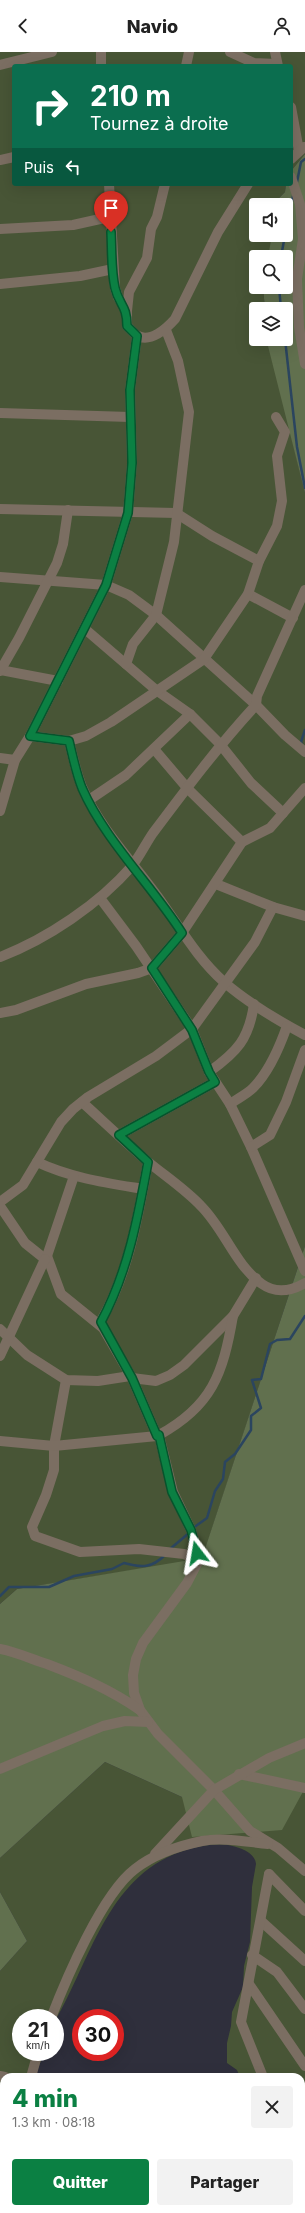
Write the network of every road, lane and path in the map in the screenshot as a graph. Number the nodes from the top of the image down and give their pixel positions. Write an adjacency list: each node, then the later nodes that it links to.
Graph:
1 (52, 52): 10 (street)
2 (101, 52): 6 (street)
3 (189, 52): 7 (street)
4 (230, 52): 8 (street)
5 (275, 52): 9 (street)
6 (101, 64)
7 (186, 64)
8 (254, 64)
9 (278, 64)
10 (0, 65)
11 (293, 115): 12 (street)
12 (302, 149): 14 (street)
13 (12, 157): 15 (street)
14 (293, 157)
15 (0, 160)
16 (293, 183): 27 (street)
17 (109, 186): 20 (street)
18 (165, 186): 24 (street)
19 (247, 186): 25 (street)
20 (109, 217): 21 (street); 22 (street)
21 (0, 229)
22 (113, 269): 23 (street); 24 (street)
23 (0, 284)
24 (127, 311): 26 (street)
25 (166, 330): 26 (street); 34 (street)
26 (137, 336): 29 (street)
27 (305, 364)
28 (0, 414): 29 (street)
29 (130, 417): 33 (street)
30 (276, 418): 35 (street)
31 (0, 509): 32 (street)
32 (68, 510): 33 (street); 37 (street)
33 (128, 513): 34 (street); 38 (street)
34 (176, 513): 35 (street); 41 (street)
35 (259, 561): 40 (street)
36 (0, 576): 37 (street)
37 (49, 579): 38 (street); 46 (street)
38 (106, 585): 41 (street); 43 (street)
39 (305, 590): 42 (street)
40 (248, 594): 42 (street); 44 (street)
41 (156, 615): 44 (street); 45 (street)
42 (293, 618): 49 (street)
43 (85, 629): 45 (street); 47 (street)
44 (204, 659): 48 (street); 49 (street)
45 (126, 664): 48 (street)
46 (0, 670): 47 (street)
47 (58, 681): 51 (street)
48 (156, 690): 50 (street); 52 (street)
49 (256, 704): 53 (street); 55 (street)
50 (190, 714): 53 (street); 54 (street)
51 (30, 736): 52 (street); 57 (street)
52 (69, 741): 60 (street)
53 (220, 744): 58 (street); 62 (street)
54 (154, 749): 58 (street); 60 (street)
55 (305, 752)
56 (0, 758): 57 (street)
57 (15, 760): 61 (street)
58 (188, 788): 63 (street); 64 (street)
59 (305, 788): 62 (street)
60 (88, 800): 64 (street)
61 (0, 811)
62 (283, 813): 63 (street)
63 (242, 842): 65 (street)
64 (132, 865): 66 (street); 69 (street)
65 (216, 884): 67 (street); 69 (street)
66 (100, 898): 70 (street); 71 (street)
67 (273, 907): 68 (street); 72 (street)
68 (305, 916)
69 (182, 933): 71 (street); 72 (street)
70 (0, 957)
71 (152, 968): 74 (street); 76 (street)
72 (226, 984): 73 (street); 76 (street)
73 (254, 1004): 75 (street); 79 (street)
74 (0, 1013)
75 (287, 1026): 77 (street); 82 (street)
76 (192, 1030): 79 (street); 81 (street)
77 (305, 1035)
78 (305, 1050): 84 (street)
79 (209, 1072): 80 (street)
80 (215, 1082): 82 (street); 83 (street)
81 (82, 1102): 83 (street); 85 (street)
82 (230, 1104): 84 (street)
83 (119, 1135): 86 (street)
84 (251, 1147): 92 (street)
85 (37, 1162): 87 (street); 89 (street)
86 (148, 1162): 88 (street); 93 (street)
87 (74, 1176): 88 (street); 91 (street)
88 (143, 1189): 96 (street)
89 (0, 1202)
90 (0, 1206): 91 (street)
91 (46, 1258): 96 (street); 98 (street)
92 (305, 1271)
93 (256, 1278): 94 (street); 95 (street)
94 (305, 1283)
95 (233, 1316): 100 (street); 102 (street)
96 (103, 1328): 100 (street)
97 (0, 1329): 98 (street)
98 (9, 1337): 99 (street); 101 (street)
99 (0, 1356)
100 (131, 1377): 101 (street); 102 (street)
101 (66, 1380): 104 (street)
102 (158, 1436): 104 (street); 105 (street)
103 (0, 1441): 104 (street)
104 (54, 1446): 105 (street)
105 (199, 1560): 107 (street)
106 (0, 1649): 107 (street)
107 (140, 1710): 108 (street)
108 (148, 1722): 110 (street); 113 (street)
109 (305, 1743): 111 (street)
110 (0, 1769)
111 (239, 1774): 112 (street); 113 (street)
112 (305, 1788)
113 (214, 1790): 114 (street); 115 (street)
114 (269, 1844): 115 (street); 116 (street)
115 (152, 1857): 122 (street)
116 (305, 1871)
117 (305, 1911): 118 (street)
118 (261, 1921): 119 (street); 120 (street)
119 (252, 1955): 121 (street); 123 (street)
120 (305, 1961)
121 (249, 1984): 125 (street); 127 (street)
122 (54, 2009)
123 (305, 2009)
124 (35, 2061): 126 (street)
125 (305, 2066)
126 (31, 2073)
127 (261, 2073)

